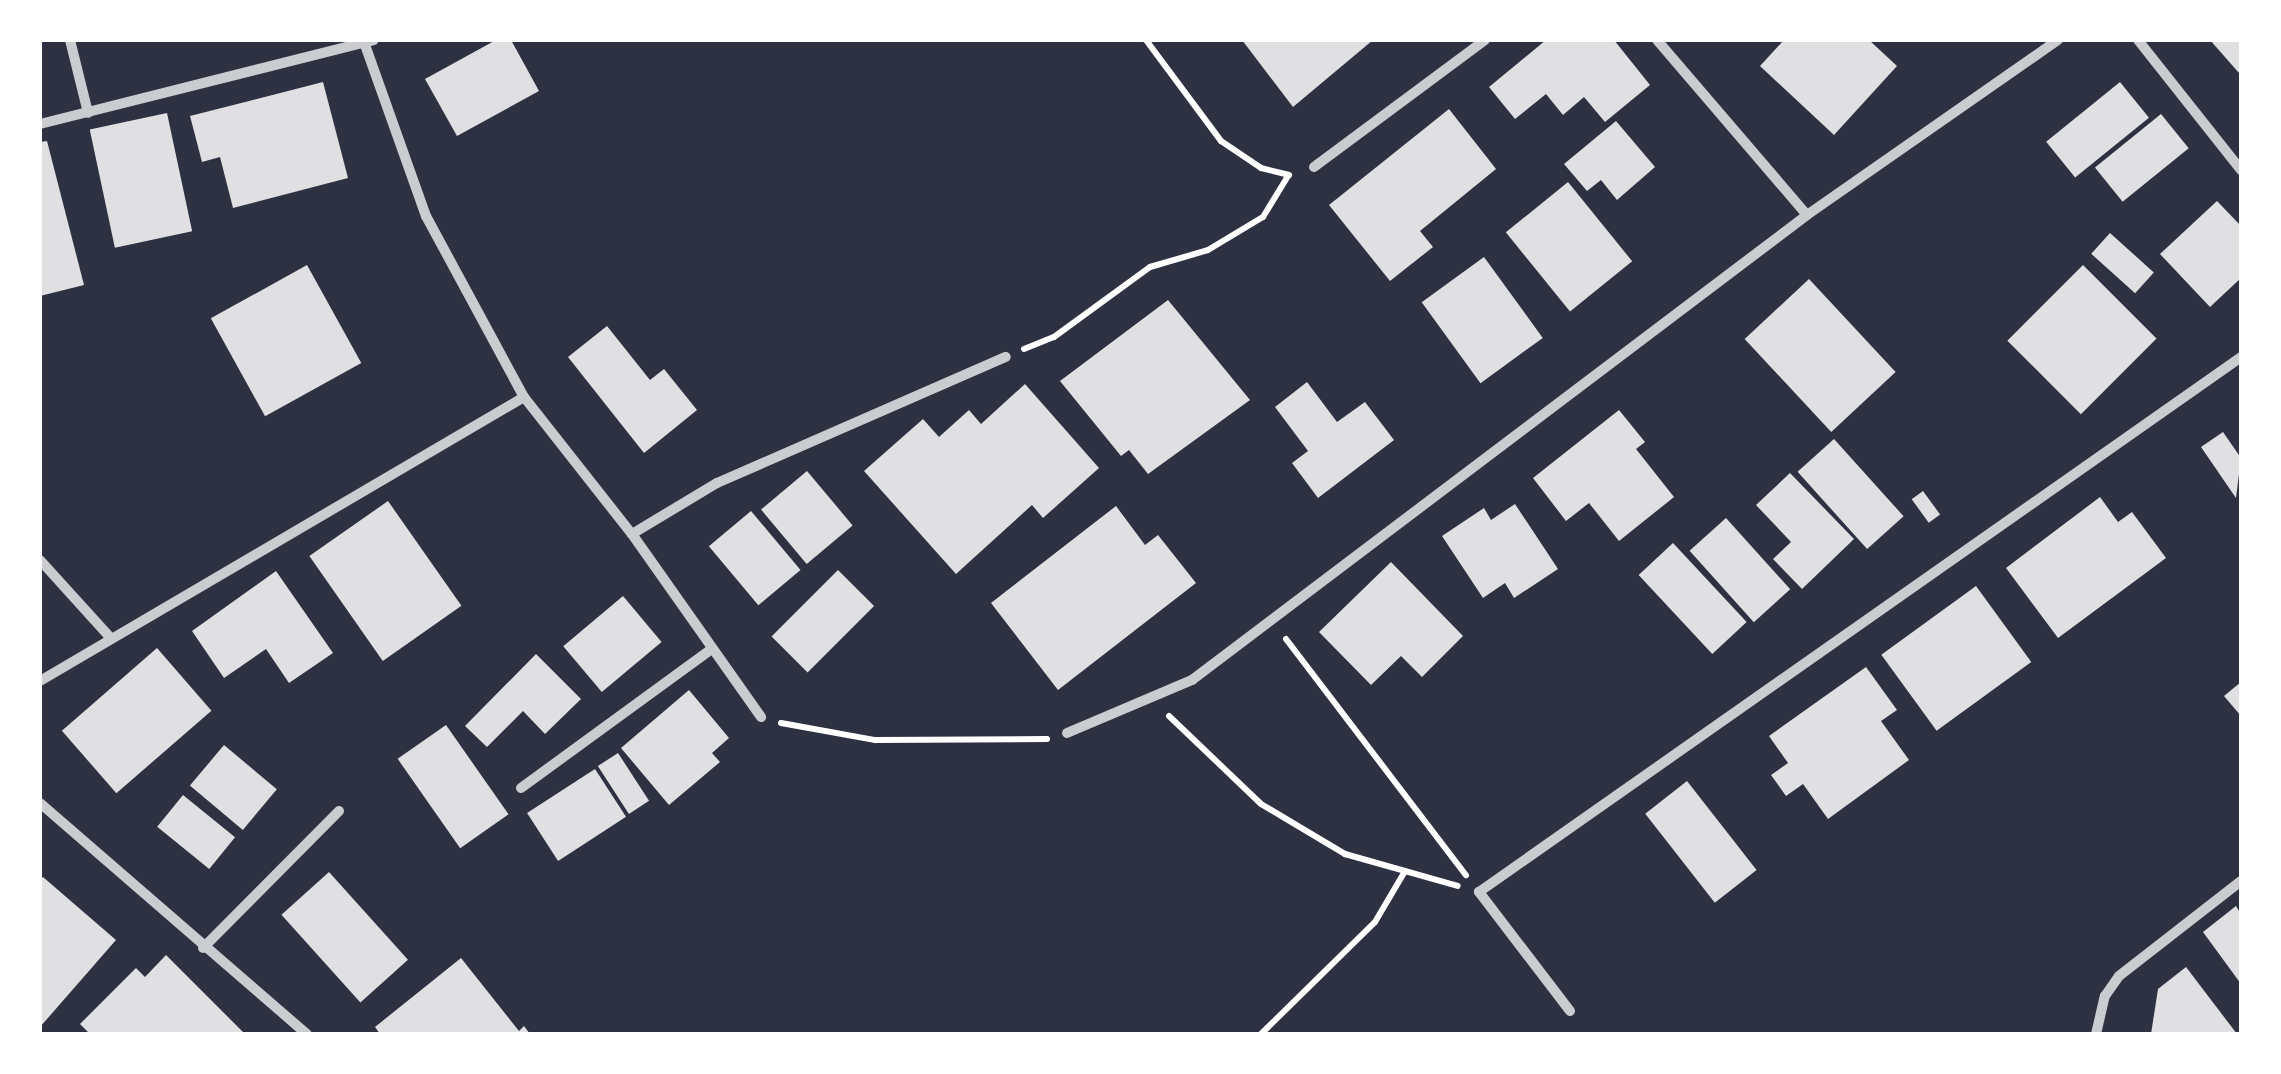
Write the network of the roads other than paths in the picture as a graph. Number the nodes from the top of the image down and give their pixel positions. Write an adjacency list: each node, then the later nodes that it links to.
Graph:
1 (70, 40): 7 (street)
2 (1485, 40): 9 (street)
3 (1657, 40): 11 (street)
4 (2058, 40): 11 (street)
5 (2138, 40): 10 (street)
6 (369, 41): 7 (street); 14 (street)
7 (88, 113): 8 (street)
8 (40, 124)
9 (1314, 167)
10 (2241, 170)
11 (1807, 215): 21 (street)
12 (1006, 356): 15 (street)
13 (2241, 357): 27 (street)
14 (524, 397): 15 (street); 17 (street)
15 (632, 534): 18 (street)
16 (40, 560): 17 (street)
17 (109, 636): 19 (street)
18 (710, 650): 20 (street); 22 (street)
19 (40, 681)
20 (761, 718)
21 (1067, 733)
22 (521, 788)
23 (40, 803): 26 (street)
24 (339, 811): 26 (street)
25 (2241, 881): 29 (street)
26 (204, 948): 28 (street)
27 (1570, 1011)
28 (307, 1034)
29 (2096, 1034)

